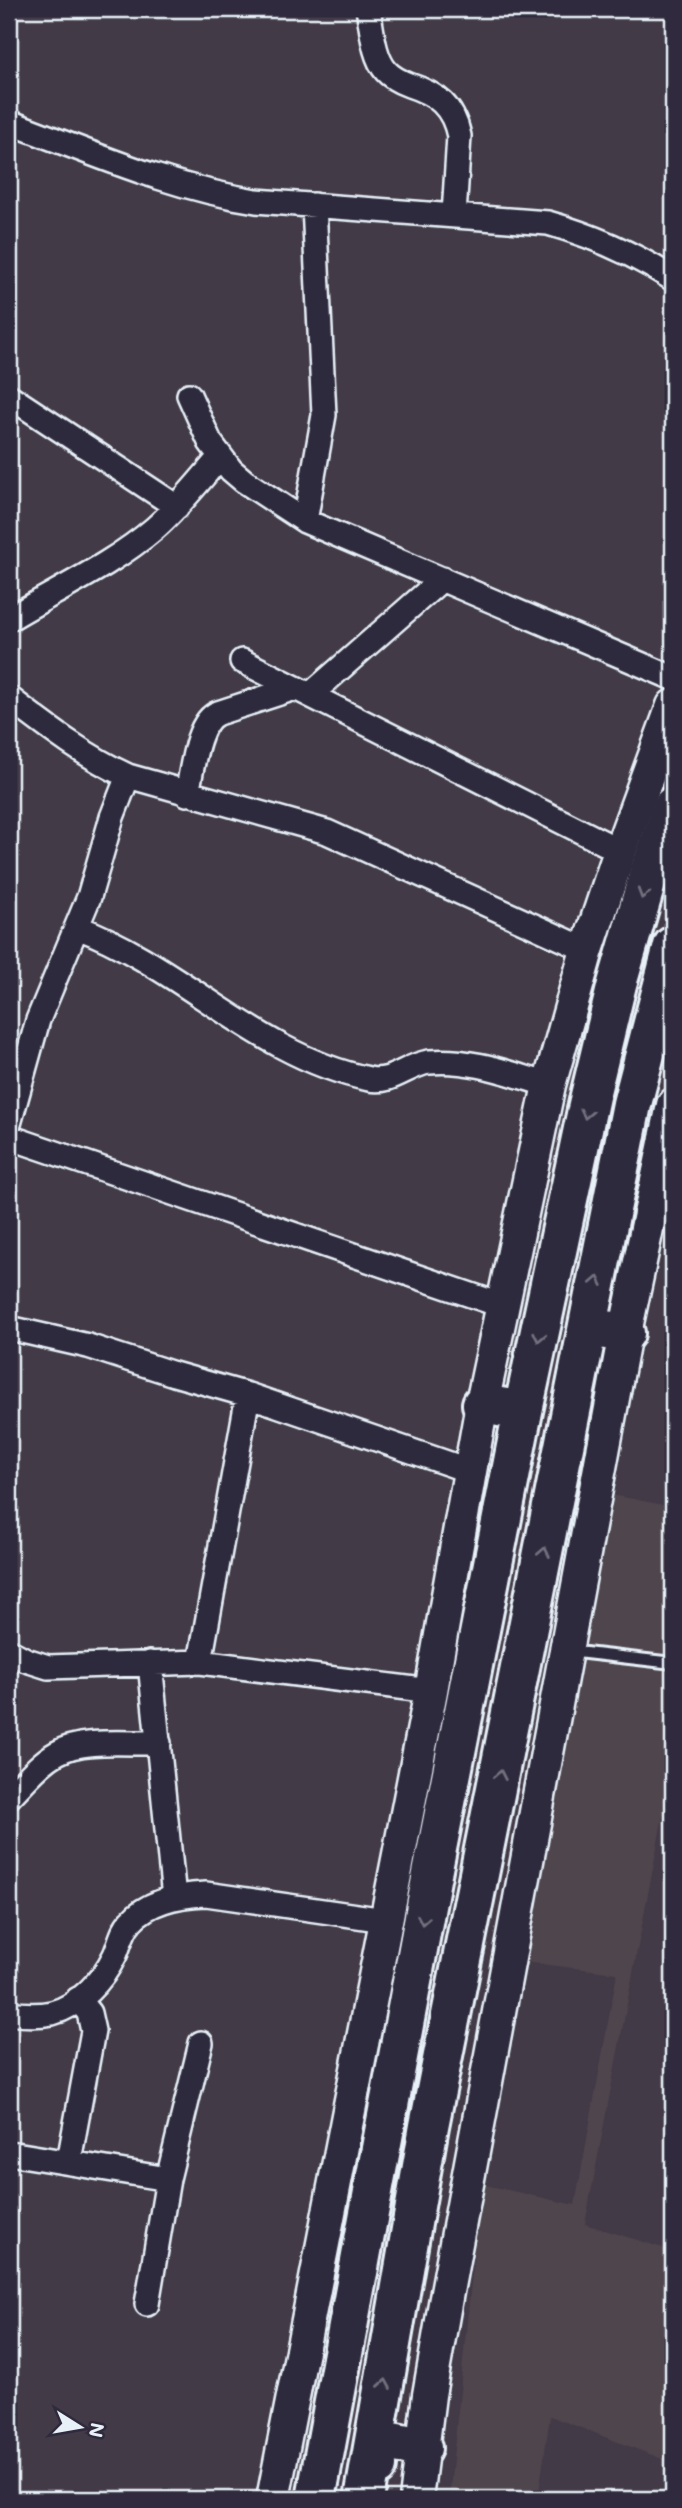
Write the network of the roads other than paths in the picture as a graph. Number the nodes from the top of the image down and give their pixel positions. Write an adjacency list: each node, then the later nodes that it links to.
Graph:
1 (368, 9): 4 (street)
2 (9, 122): 3 (street)
3 (314, 205): 4 (street); 10 (street)
4 (454, 215): 5 (street)
5 (673, 279)
6 (190, 395): 8 (street)
7 (9, 396): 9 (street)
8 (220, 457): 9 (street); 10 (street)
9 (177, 507): 12 (street)
10 (305, 521): 11 (street)
11 (442, 579): 14 (street); 15 (street)
12 (9, 619)
13 (242, 660): 15 (street)
14 (673, 678)
15 (302, 692): 19 (street); 21 (street)
16 (9, 698): 18 (street)
17 (673, 706): 21 (main road)
18 (128, 776): 19 (street); 22 (street)
19 (187, 794): 24 (street)
20 (673, 806): 35 (highway, one-way to 35)
21 (620, 850): 24 (main road)
22 (77, 927): 25 (street); 27 (street)
23 (673, 946): 30 (highway, one-way to 23)
24 (587, 950): 25 (main road)
25 (550, 1084): 29 (main road)
26 (673, 1105): 32 (main road)
27 (9, 1125)
28 (9, 1137): 29 (street)
29 (503, 1306): 34 (main road)
30 (588, 1327): 32 (highway); 46 (highway, one-way to 30)
31 (9, 1328): 33 (street)
32 (625, 1333): 39 (main road)
33 (248, 1395): 36 (street); 40 (street)
34 (482, 1405): 35 (highway); 36 (main road)
35 (523, 1411): 37 (highway)
36 (470, 1471): 43 (main road)
37 (509, 1483): 46 (highway); 47 (highway)
38 (9, 1651): 41 (street)
39 (566, 1651): 42 (lane); 59 (main road)
40 (200, 1662): 41 (street); 43 (street)
41 (150, 1663): 44 (street)
42 (673, 1663)
43 (431, 1691): 49 (main road)
44 (159, 1743): 45 (street); 48 (street)
45 (9, 1797)
46 (491, 1823): 53 (highway)
47 (431, 1878): 53 (highway); 61 (highway, one-way to 61)
48 (174, 1898): 49 (street); 50 (street)
49 (385, 1920): 60 (main road)
50 (78, 1999): 51 (street); 55 (street)
51 (9, 2013)
52 (201, 2043): 56 (street)
53 (429, 2126): 58 (highway, one-way to 53)
54 (9, 2152): 55 (street)
55 (69, 2161): 56 (street)
56 (168, 2179): 57 (street)
57 (147, 2304)
58 (376, 2439): 59 (highway); 62 (highway); 63 (highway)
59 (422, 2448): 64 (main road)
60 (274, 2499)
61 (316, 2499)
62 (364, 2499)
63 (378, 2499)
64 (416, 2499)

